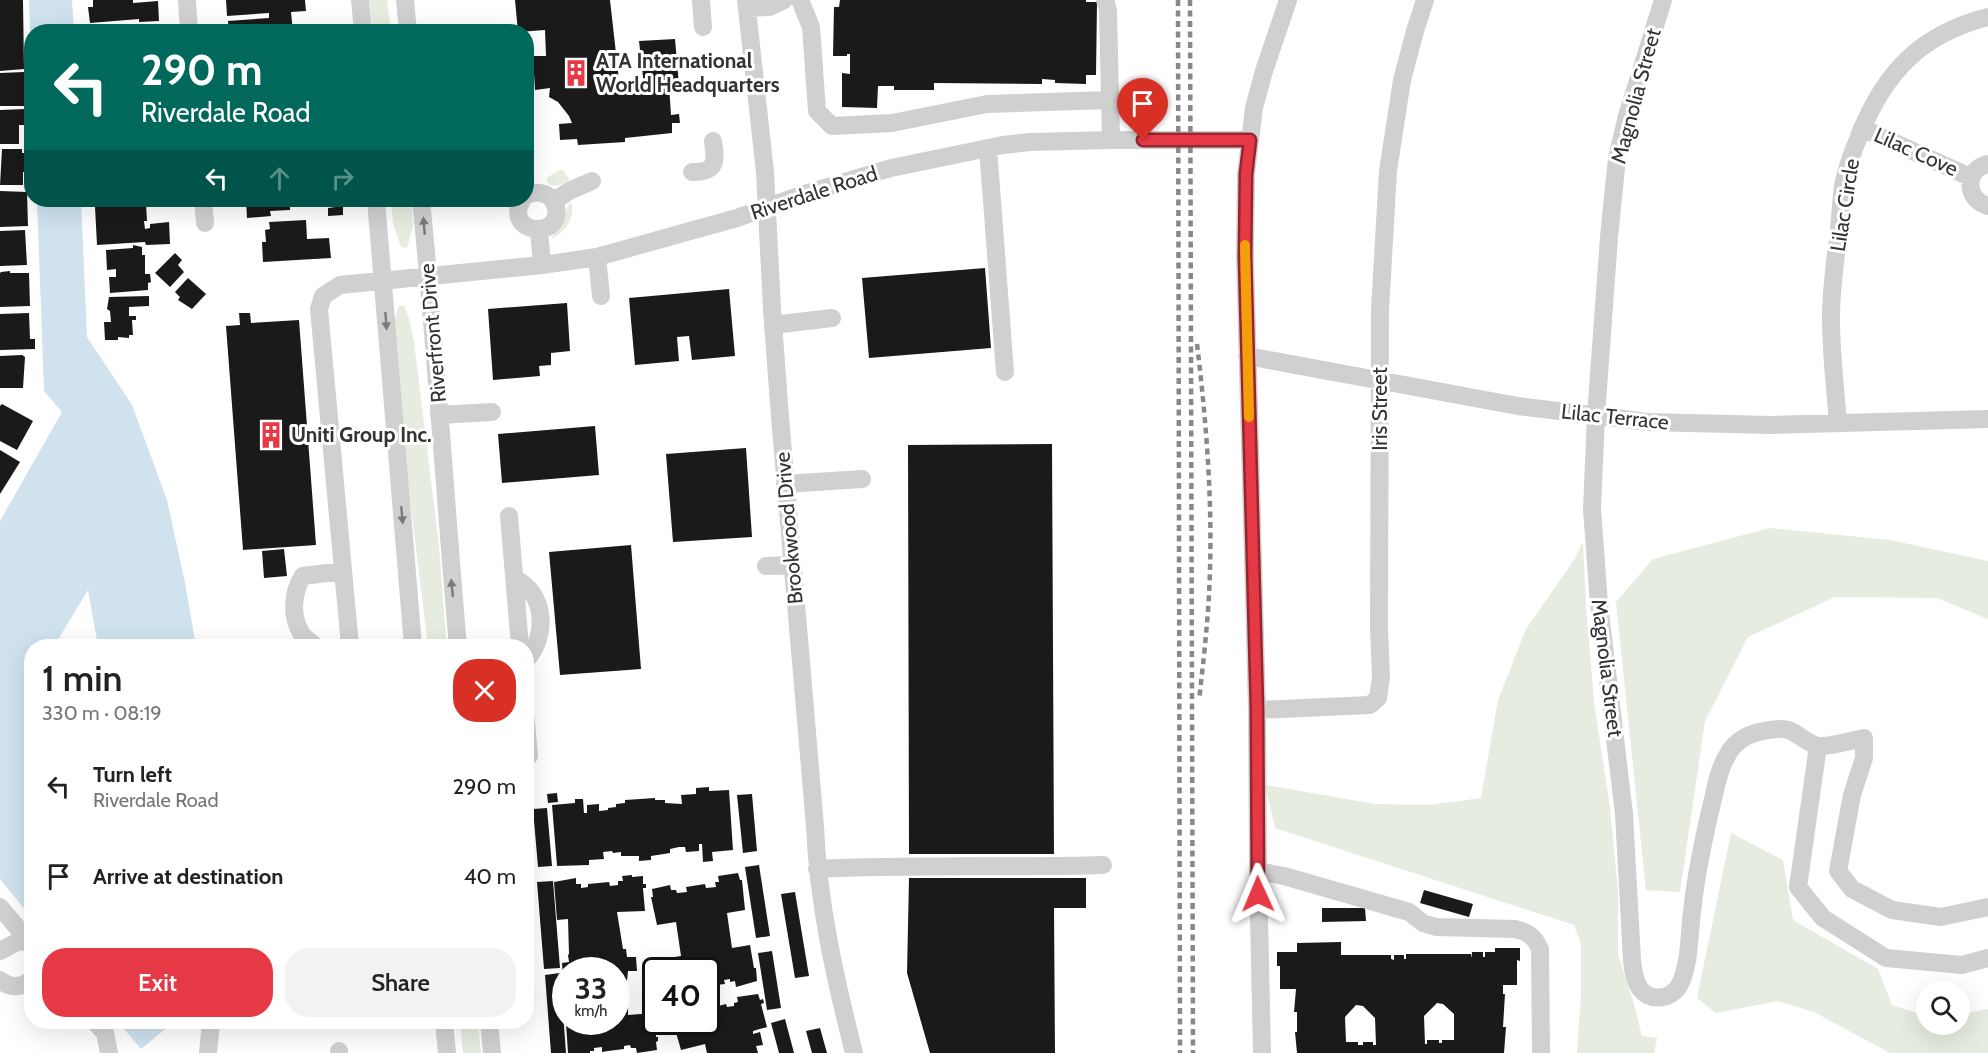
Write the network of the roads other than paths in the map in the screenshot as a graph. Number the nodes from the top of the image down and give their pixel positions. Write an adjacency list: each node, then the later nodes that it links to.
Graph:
1 (187, 0): 13 (street)
2 (360, 0): 14 (street)
3 (405, 0): 15 (street)
4 (700, 0): 16 (street)
5 (784, 0): 11 (street)
6 (800, 0): 17 (street)
7 (1105, 0): 17 (street)
8 (1288, 0): 20 (street)
9 (1425, 0): 46 (street, Iris Street)
10 (1662, 0): 49 (street, Magnolia Street)
11 (746, 4): 34 (street, Brookwood Drive)
12 (1988, 17): 18 (street, Lilac Circle)
13 (188, 24)
14 (362, 24)
15 (407, 24)
16 (703, 27)
17 (1110, 100): 19 (street)
18 (1862, 128): 25 (street, Lilac Cove); 51 (street, Lilac Circle)
19 (1111, 140): 20 (street, Riverdale Road); 22 (street, Riverdale Road)
20 (1250, 140): 44 (street)
21 (713, 141): 24 (street)
22 (988, 148): 34 (street, Riverdale Road); 45 (street)
23 (1988, 164): 25 (street, Lilac Cove)
24 (692, 172)
25 (1970, 177): 29 (street, Lilac Cove)
26 (592, 182): 28 (street)
27 (534, 193): 28 (street)
28 (554, 201): 36 (street)
29 (1988, 206)
30 (204, 207): 35 (street)
31 (377, 207): 40 (street)
32 (422, 207): 39 (street, Riverfront Drive, one-way to 32)
33 (519, 207): 36 (street)
34 (767, 207): 37 (street, Riverdale Road); 43 (street, Brookwood Drive)
35 (205, 223)
36 (539, 230): 38 (street)
37 (597, 257): 38 (street, Riverdale Road); 41 (street)
38 (543, 265): 39 (street, Riverdale Road)
39 (429, 277): 40 (street, Riverdale Road); 48 (street, Riverfront Drive)
40 (383, 280): 57 (street, Riverdale Road); 61 (street, one-way to 61)
41 (601, 296)
42 (832, 318): 43 (street)
43 (773, 325): 53 (street, Brookwood Drive)
44 (1247, 356): 46 (street, Lilac Terrace); 65 (street)
45 (1005, 372)
46 (1381, 380): 49 (street, Lilac Terrace); 65 (street, Iris Street)
47 (492, 412): 48 (street)
48 (439, 415): 62 (street, Riverfront Drive, one-way to 48)
49 (1596, 416): 51 (street, Lilac Terrace); 66 (street, Magnolia Street)
50 (1988, 419): 51 (street, Lilac Terrace)
51 (1838, 422)
52 (862, 479): 53 (street)
53 (785, 483): 55 (street, Brookwood Drive)
54 (509, 516): 58 (street)
55 (792, 565): 56 (street); 68 (street, Brookwood Drive)
56 (766, 566)
57 (343, 571): 59 (street); 60 (street, Riverdale Road)
58 (515, 579): 63 (street); 64 (street)
59 (307, 639)
60 (349, 639)
61 (412, 639)
62 (457, 639)
63 (519, 639)
64 (534, 652)
65 (1257, 710): 69 (street)
66 (1818, 746): 70 (street); 75 (street)
67 (1103, 865): 68 (street)
68 (817, 869): 86 (street, Brookwood Drive)
69 (1258, 871): 87 (street); 88 (street)
70 (1988, 906)
71 (0, 907): 72 (street)
72 (24, 936)
73 (24, 943): 74 (street)
74 (0, 951)
75 (1988, 958)
76 (0, 980): 77 (street)
77 (24, 985)
78 (101, 1029): 82 (street)
79 (210, 1029): 83 (street)
80 (445, 1029): 84 (street)
81 (490, 1029): 85 (street)
82 (109, 1053)
83 (208, 1053)
84 (447, 1053)
85 (492, 1053)
86 (854, 1053)
87 (1262, 1053)
88 (1541, 1053)

